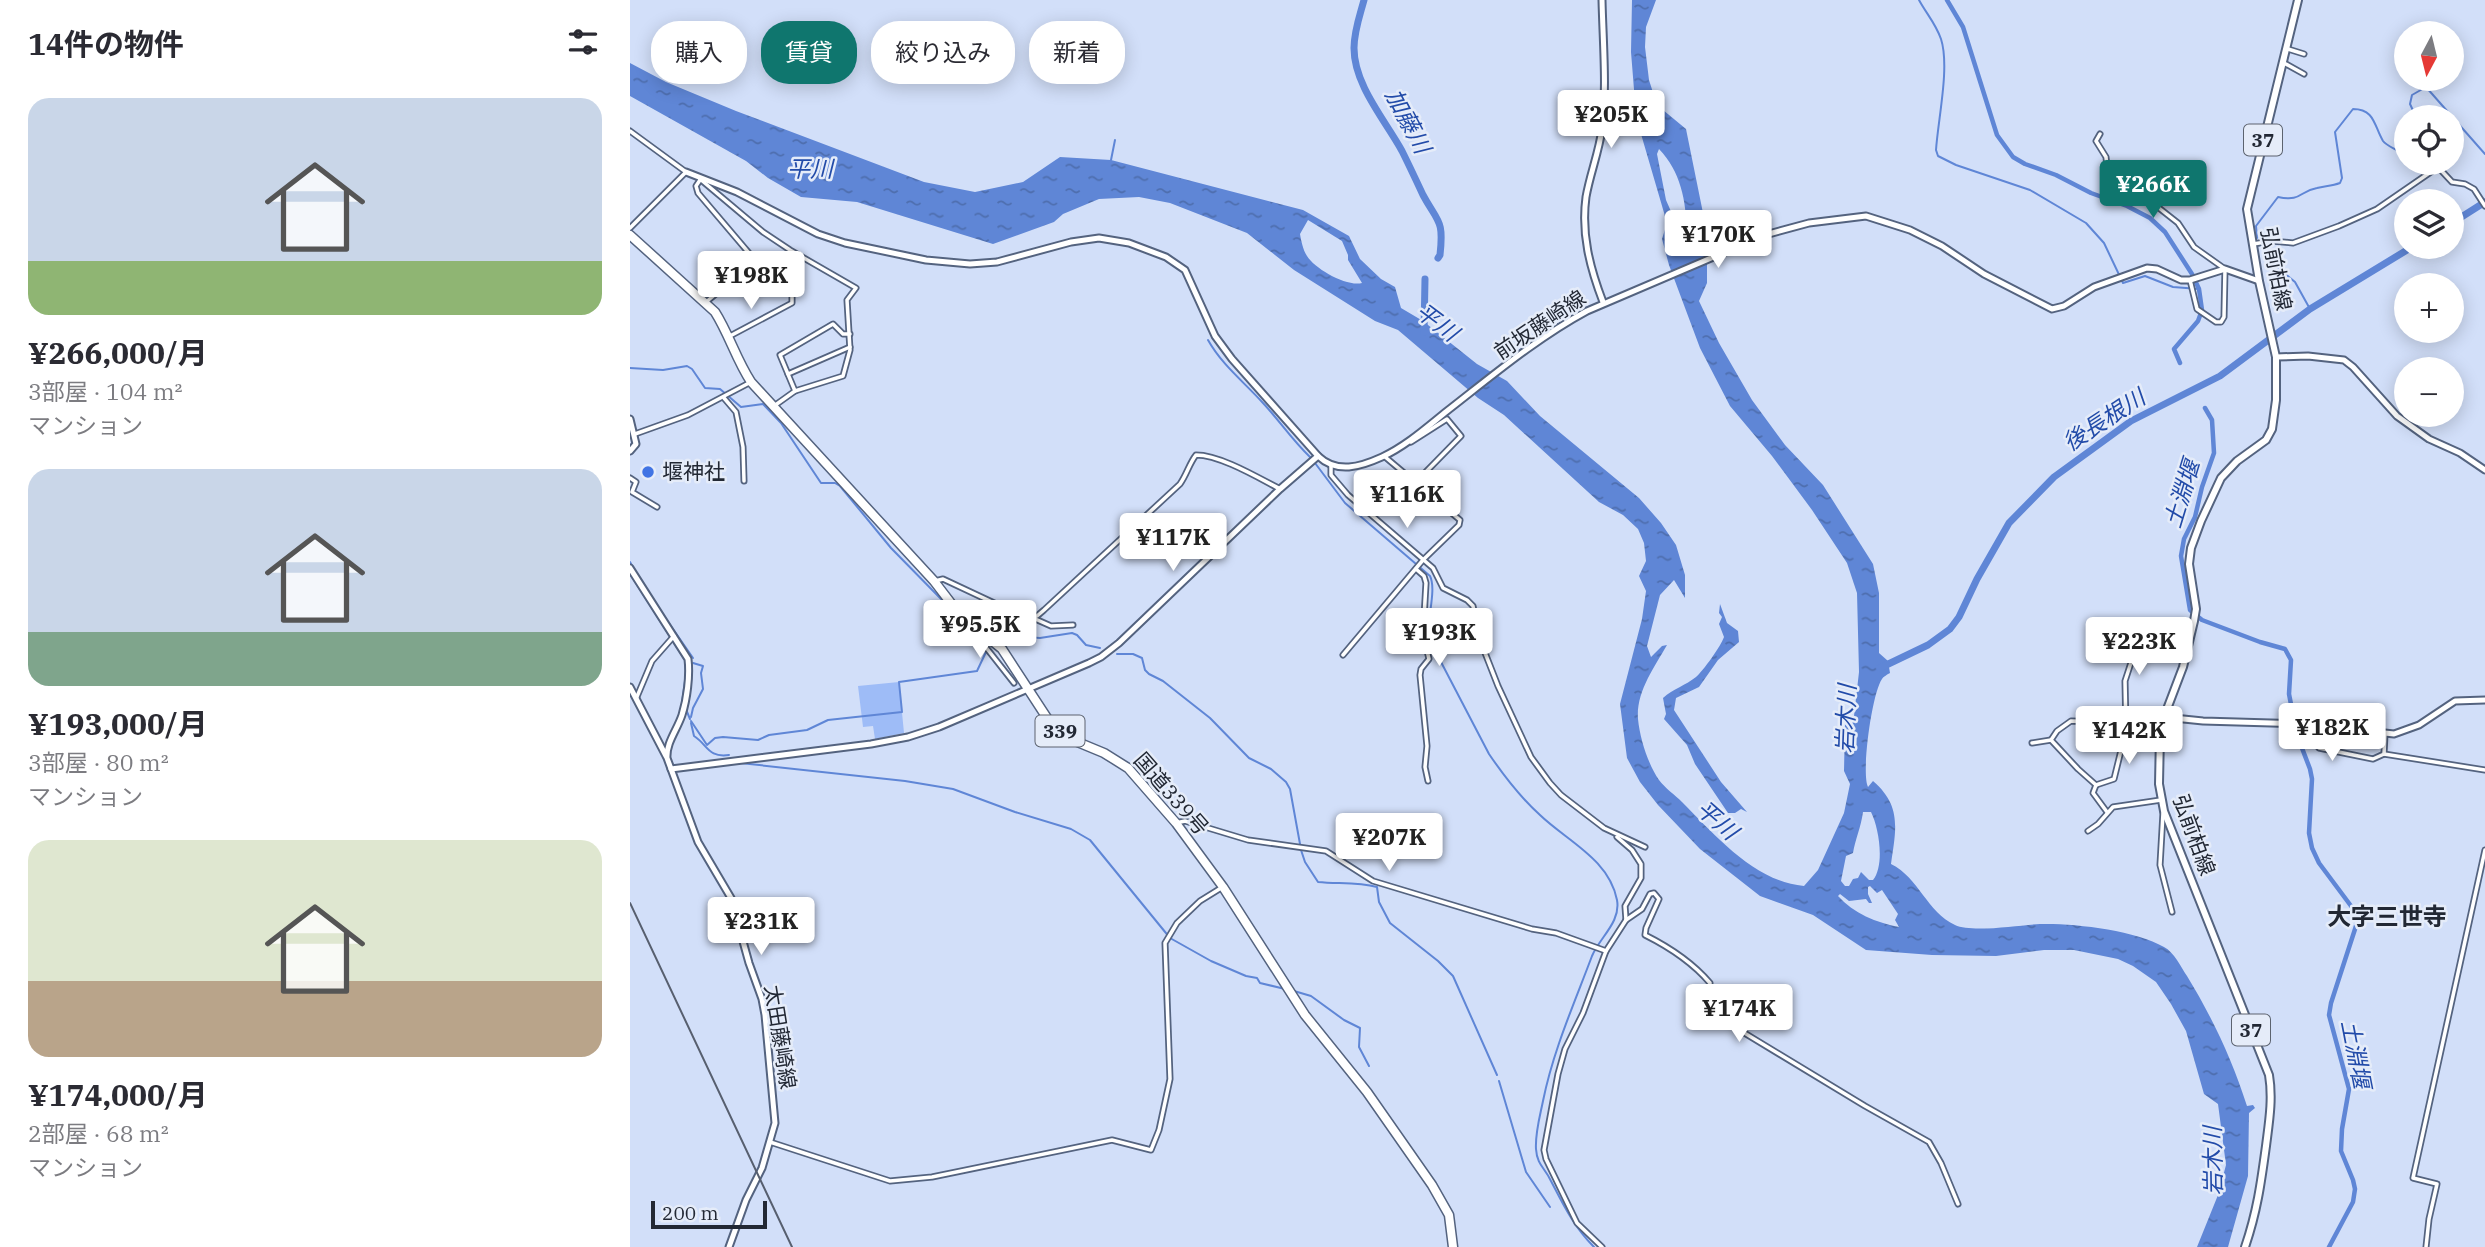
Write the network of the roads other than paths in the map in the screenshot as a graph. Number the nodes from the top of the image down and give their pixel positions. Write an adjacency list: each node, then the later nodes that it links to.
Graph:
1 (1602, 0): 21 (main road)
2 (2298, 0): 3 (main road, 弘前柏線 / 37)
3 (2286, 48): 4 (street); 5 (main road, 弘前柏線 / 37)
4 (2304, 54)
5 (2282, 62): 6 (street); 14 (main road, 弘前柏線 / 37)
6 (2304, 74)
7 (630, 131): 9 (street)
8 (2100, 134): 16 (street)
9 (687, 172): 10 (main road); 12 (street)
10 (700, 179): 15 (street); 23 (street); 36 (main road)
11 (2485, 206): 14 (street)
12 (630, 228)
13 (630, 235): 22 (highway, 国道339号 / 339)
14 (2253, 244): 18 (main road, 弘前柏線 / 37)
15 (756, 261): 22 (street); 24 (street)
16 (2225, 269): 17 (main road); 17 (street); 18 (main road)
17 (2193, 279): 19 (main road, 前坂藤崎線)
18 (2259, 281): 26 (main road, 弘前柏線 / 37)
19 (1639, 289): 20 (street); 21 (main road, 前坂藤崎線)
20 (1642, 298)
21 (1603, 302): 34 (main road, 前坂藤崎線)
22 (705, 303): 24 (highway, 国道339号 / 339)
23 (850, 334): 25 (street); 27 (street)
24 (727, 338): 28 (highway, 国道339号 / 339)
25 (850, 347): 27 (street); 29 (street)
26 (2275, 355): 39 (main road); 59 (main road, 弘前柏線 / 37)
27 (788, 374): 29 (street)
28 (751, 382): 30 (street); 31 (highway, 国道339号 / 339)
29 (795, 391): 31 (street)
30 (724, 398): 33 (street); 41 (street)
31 (774, 406): 47 (highway, 国道339号 / 339)
32 (630, 419): 33 (main road)
33 (635, 434): 35 (main road)
34 (1407, 442): 37 (main road, 前坂藤崎線); 42 (street)
35 (630, 451)
36 (1318, 456): 38 (main road); 43 (main road)
37 (1384, 456): 38 (main road, 前坂藤崎線); 42 (street)
38 (1331, 466): 45 (street)
39 (2485, 470)
40 (630, 478): 44 (street)
41 (744, 481)
42 (1415, 483): 45 (street)
43 (1280, 489): 48 (street); 56 (main road)
44 (657, 507)
45 (1419, 565): 53 (street); 69 (street); 76 (street)
46 (630, 568): 52 (main road)
47 (934, 581): 48 (street); 50 (highway, 国道339号 / 339)
48 (1033, 618): 49 (street)
49 (1073, 625)
50 (979, 631): 54 (street); 56 (highway, 国道339号 / 339)
51 (2141, 632): 60 (street)
52 (674, 636): 57 (street); 66 (main road)
53 (1343, 656)
54 (1014, 683)
55 (630, 687): 57 (main road, 太田藤崎線)
56 (1028, 689): 67 (main road); 74 (highway, 国道339号 / 339)
57 (636, 700): 66 (main road, 太田藤崎線)
58 (2485, 700): 62 (main road)
59 (2164, 717): 60 (street); 61 (main road); 71 (main road, 弘前柏線 / 37)
60 (2126, 720): 63 (street); 70 (street)
61 (2312, 725): 62 (main road); 65 (street)
62 (2385, 733): 65 (street)
63 (2051, 740): 64 (street); 70 (street)
64 (2032, 743)
65 (2384, 754): 68 (street)
66 (667, 758): 67 (main road, 太田藤崎線)
67 (671, 769): 83 (main road, 太田藤崎線)
68 (2485, 769)
69 (1429, 781)
70 (2096, 785): 73 (street)
71 (2161, 800): 72 (main road, 弘前柏線 / 37); 73 (street)
72 (2164, 811): 80 (street); 88 (main road, 弘前柏線 / 37)
73 (2107, 812): 75 (street)
74 (1176, 823): 79 (highway, 国道339号 / 339); 82 (street)
75 (2088, 831)
76 (1613, 834): 77 (street); 81 (street)
77 (1645, 848)
78 (2485, 850): 89 (street)
79 (1223, 887): 83 (street); 86 (highway, 国道339号 / 339)
80 (2172, 912)
81 (1626, 920): 82 (street); 84 (street)
82 (1606, 951): 87 (street)
83 (770, 1142): 85 (main road, 太田藤崎線)
84 (1958, 1204)
85 (729, 1247)
86 (1453, 1247)
87 (1602, 1247)
88 (2245, 1247)
89 (2426, 1247)

